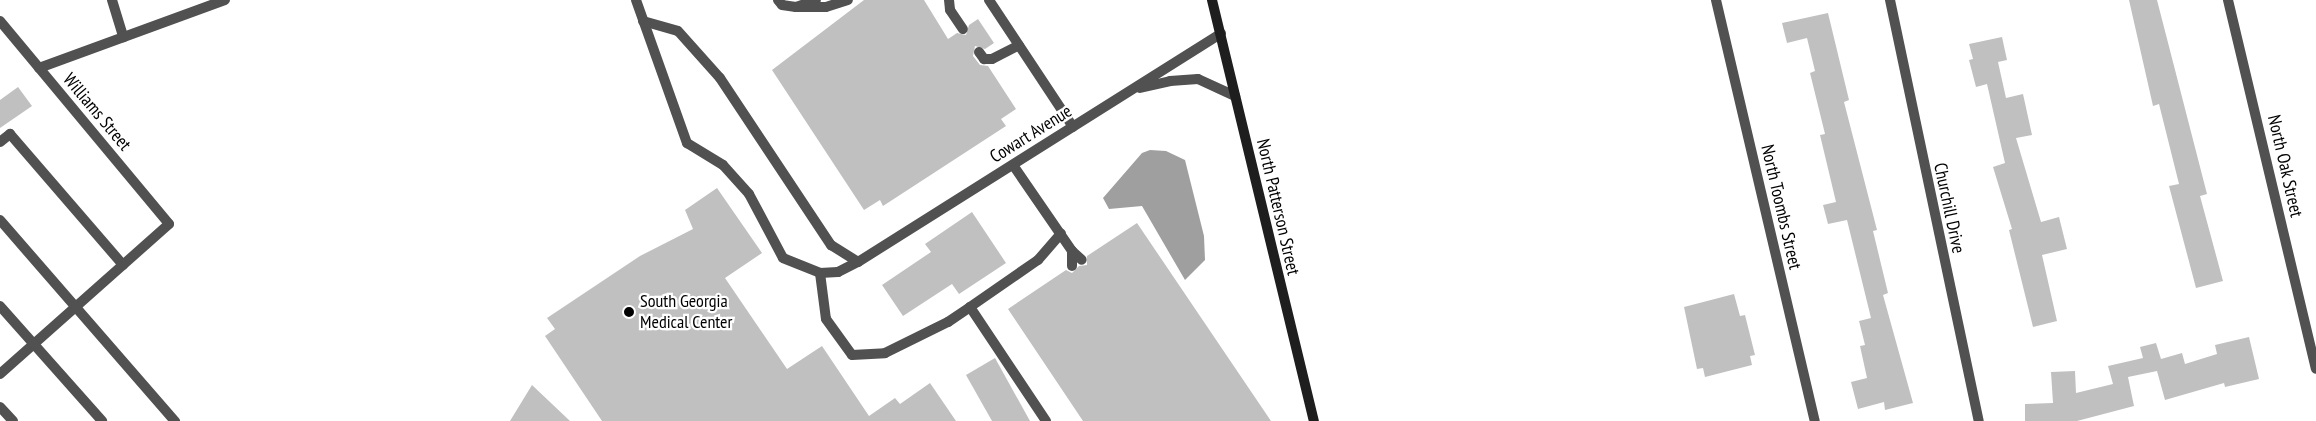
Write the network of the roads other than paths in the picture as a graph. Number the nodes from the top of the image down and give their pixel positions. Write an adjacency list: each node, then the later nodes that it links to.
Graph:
1 (112, 0): 18 (street)
2 (225, 0): 18 (street)
3 (636, 0): 15 (street)
4 (778, 0): 13 (street)
5 (816, 0): 13 (street)
6 (848, 0): 13 (street)
7 (949, 0): 16 (street)
8 (989, 0): 19 (street)
9 (1212, 0): 17 (main road, North Patterson Street)
10 (1716, 0): 47 (street, North Toombs Street)
11 (1890, 0): 48 (street, Churchill Drive)
12 (2228, 0): 39 (street, North Oak Street)
13 (796, 7)
14 (0, 21): 21 (street, Williams Street)
15 (643, 21): 31 (street); 34 (street)
16 (963, 29)
17 (1221, 33): 22 (street, Cowart Avenue); 23 (main road, North Patterson Street)
18 (123, 37): 21 (street)
19 (1019, 45): 20 (street); 24 (street)
20 (979, 52)
21 (39, 68): 32 (street, Williams Street)
22 (1130, 91): 23 (street); 24 (street, Cowart Avenue)
23 (1235, 96): 46 (main road, North Patterson Street)
24 (1073, 127): 26 (street, Cowart Avenue)
25 (0, 142): 32 (street)
26 (1013, 164): 28 (street); 31 (street, Cowart Avenue)
27 (0, 220): 36 (street)
28 (1061, 234): 29 (street); 37 (street)
29 (1072, 251): 30 (street); 33 (street)
30 (1082, 260)
31 (858, 262): 34 (street, Cowart Avenue)
32 (123, 265): 36 (street)
33 (1072, 266)
34 (820, 273): 37 (street)
35 (0, 306): 38 (street)
36 (77, 306): 38 (street); 44 (street)
37 (970, 307): 45 (street)
38 (34, 344): 40 (street); 43 (street)
39 (2316, 369)
40 (0, 374)
41 (0, 407): 42 (street)
42 (13, 421)
43 (102, 421)
44 (175, 421)
45 (1046, 421)
46 (1314, 421)
47 (1815, 421)
48 (1979, 421)

